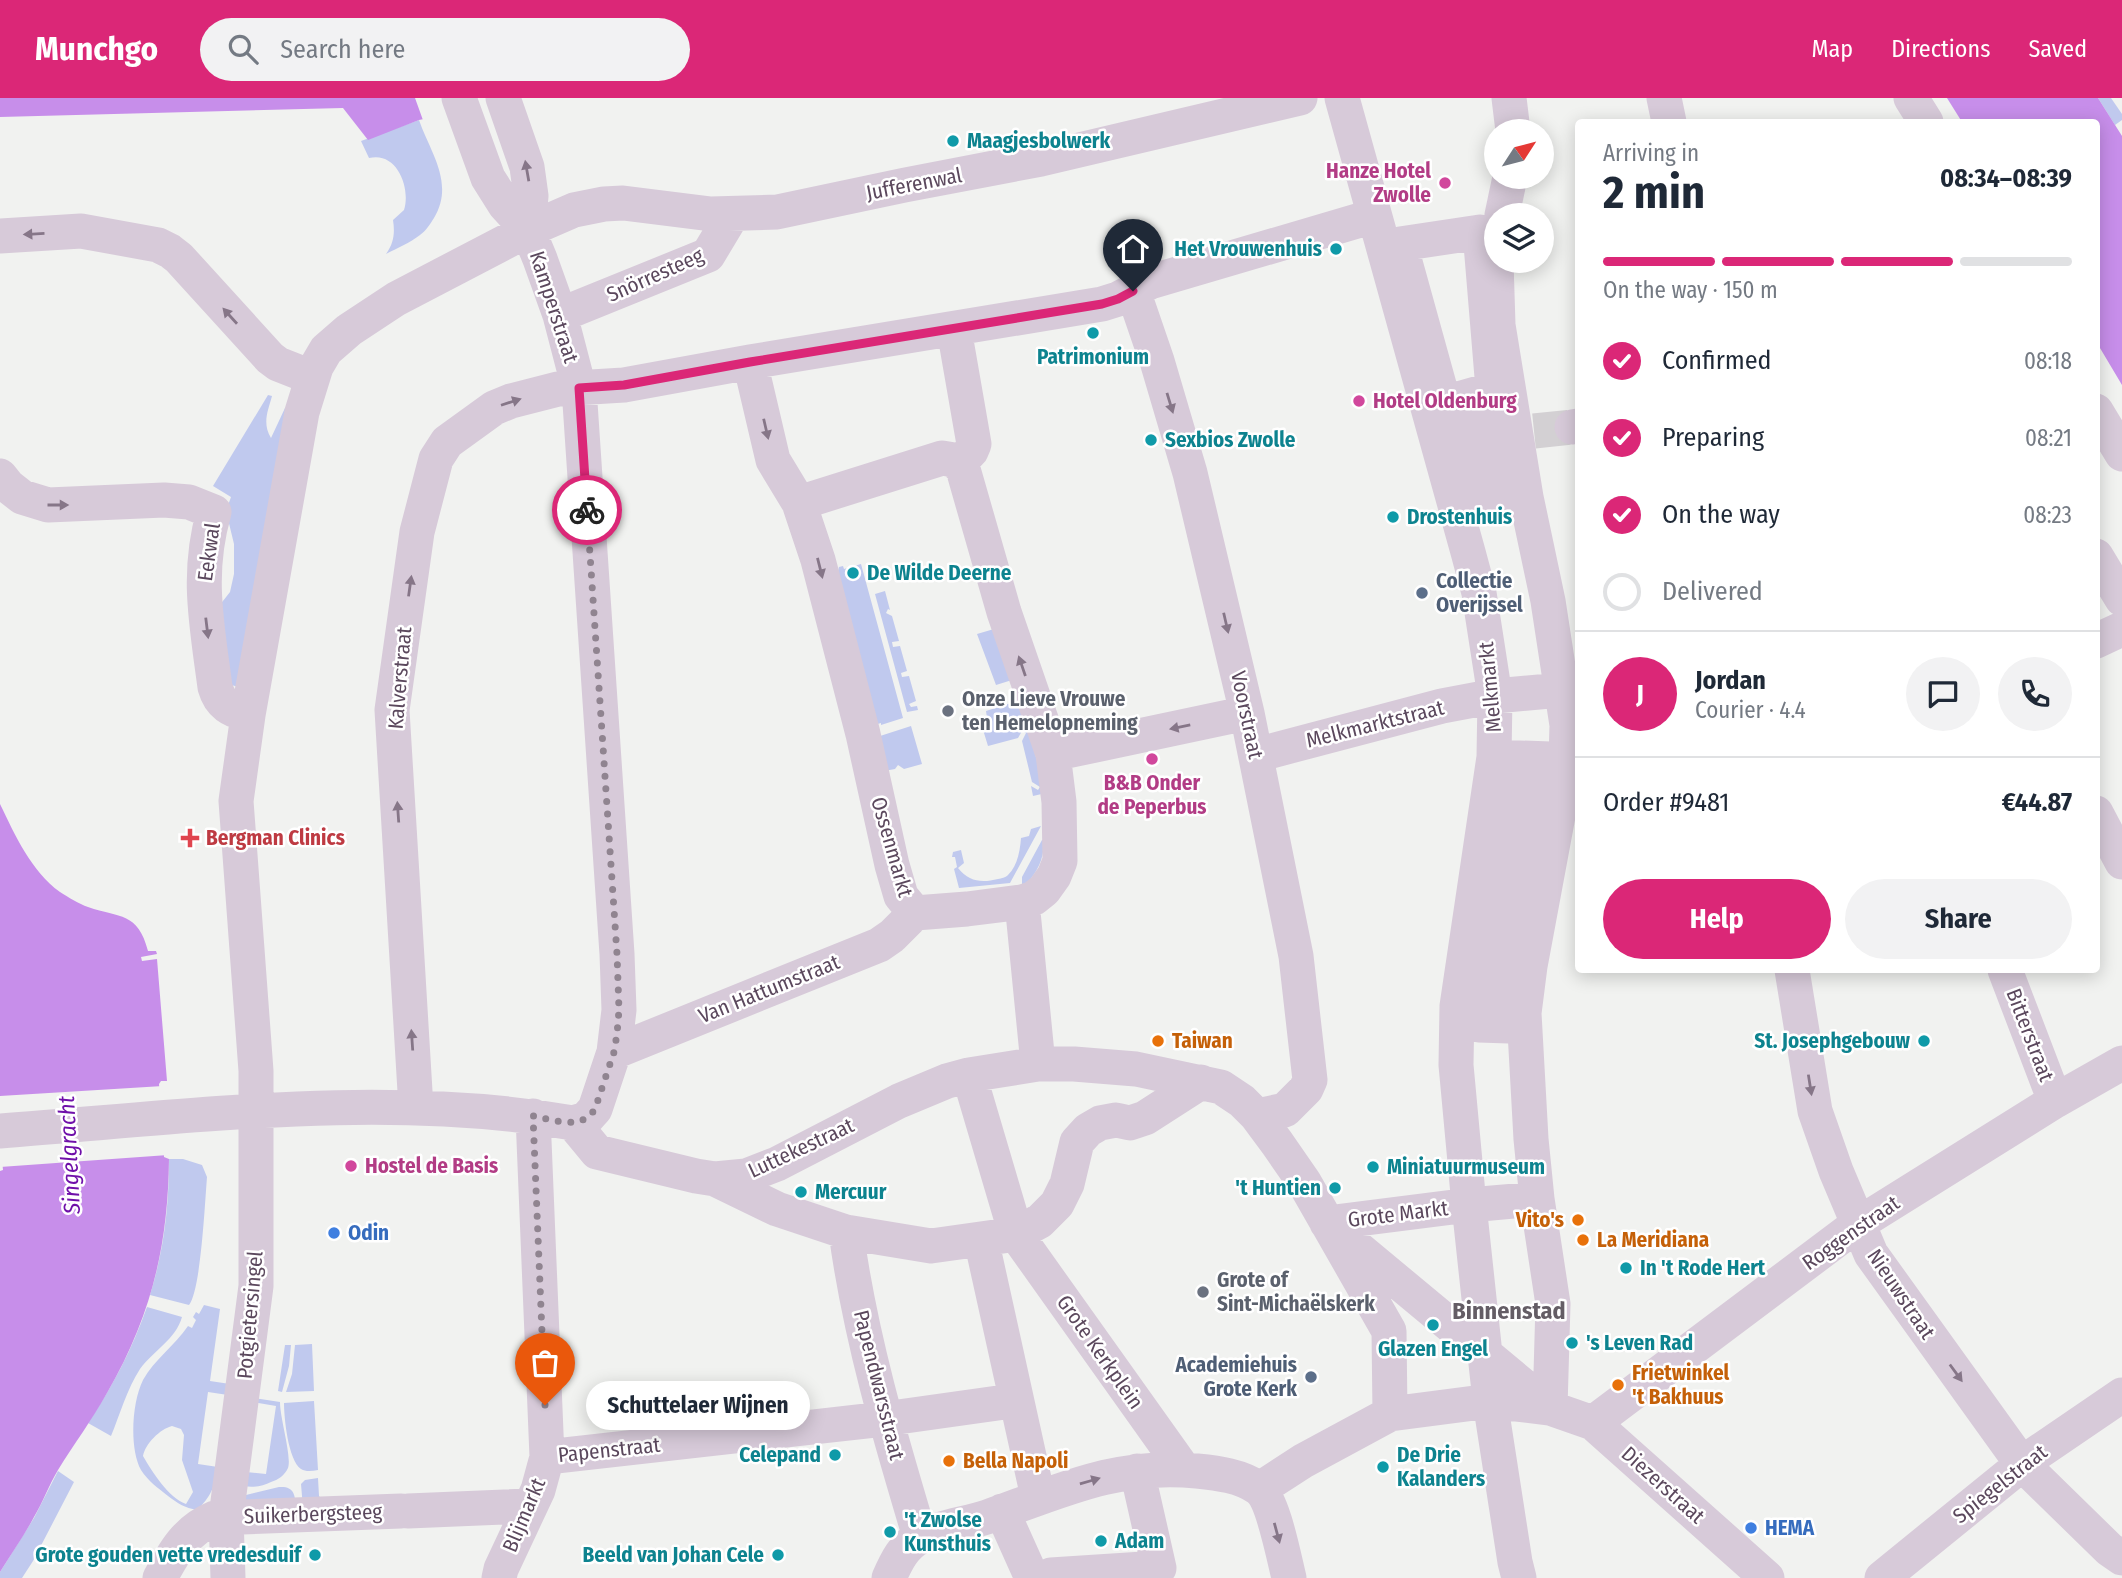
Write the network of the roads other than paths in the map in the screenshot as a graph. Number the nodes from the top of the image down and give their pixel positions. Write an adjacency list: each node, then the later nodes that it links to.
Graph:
1 (1300, 98): 11 (street, Jufferenwal)
2 (1342, 98): 12 (street, Melkmarkt)
3 (1509, 98): 8 (street)
4 (1664, 98): 9 (street)
5 (1911, 98): 10 (street)
6 (506, 106): 13 (street, one-way to 6)
7 (464, 113): 13 (street)
8 (1512, 119)
9 (1668, 119)
10 (1924, 119)
11 (732, 215): 13 (street, Jufferenwal); 18 (street, Snörresteeg)
12 (1374, 216): 17 (street, Kalverstraat); 33 (street, Melkmarkt)
13 (528, 230): 18 (street, Kamperstraat); 21 (street)
14 (0, 236): 21 (street, one-way to 14)
15 (1494, 245): 15 (street)
16 (1495, 273): 32 (street)
17 (1133, 291): 19 (street, Kalverstraat); 35 (street, Voorstraat, one-way to 35)
18 (560, 315): 22 (street, Kamperstraat)
19 (954, 329): 20 (street, Kalverstraat); 25 (street)
20 (750, 362): 22 (street, Kalverstraat); 27 (street, Ossenmarkt, one-way to 27)
21 (311, 377): 34 (street)
22 (579, 388): 45 (street, Kamperstraat); 51 (street, Kalverstraat, one-way to 22)
23 (2100, 418): 24 (street)
24 (2122, 454)
25 (959, 464): 27 (street); 36 (street, Ossenmarkt, one-way to 25)
26 (0, 476): 34 (street, Eekwal, one-way to 34)
27 (799, 503): 42 (street, Ossenmarkt, one-way to 42)
28 (2100, 563): 29 (street)
29 (2122, 599)
30 (2122, 629): 31 (street)
31 (2100, 639)
32 (1561, 690): 33 (street, Melkmarktstraat); 38 (street)
33 (1495, 696): 35 (street, Melkmarktstraat); 37 (street, Melkmarkt)
34 (248, 715): 52 (street)
35 (1251, 734): 36 (street, Melkmarktstraat, one-way to 36); 54 (street, Voorstraat)
36 (1053, 754): 41 (street, Ossenmarkt)
37 (1494, 757): 38 (street); 56 (street, Melkmarkt)
38 (1564, 769): 38 (street); 59 (street)
39 (2100, 821): 40 (street)
40 (2122, 862)
41 (1022, 902): 42 (street, Ossenmarkt); 47 (street)
42 (915, 913): 45 (street, Van Hattumstraat)
43 (1792, 973): 62 (street, Nieuwstraat, one-way to 62)
44 (2006, 973): 50 (street, Bitterstraat)
45 (614, 1052): 55 (street, Kamperstraat)
46 (2122, 1063): 50 (street, Roggenstraat)
47 (1038, 1064): 48 (street, Luttekestraat); 49 (street, Luttekestraat)
48 (969, 1075): 58 (street, Luttekestraat); 63 (street, Grote Kerkplein)
49 (1201, 1082): 54 (street, Luttekestraat); 63 (street)
50 (2055, 1101): 62 (street, Roggenstraat)
51 (416, 1108): 52 (street); 53 (street)
52 (256, 1112): 57 (street); 82 (street, Potgietersingel)
53 (533, 1116): 55 (street); 74 (street, Blijmarkt)
54 (1257, 1116): 61 (street, Grote Markt)
55 (573, 1123): 58 (street, Luttekestraat)
56 (1461, 1125): 60 (street, Grote Markt)
57 (0, 1132)
58 (715, 1179): 64 (street)
59 (1537, 1199): 60 (street, Grote Markt); 69 (street)
60 (1469, 1205): 61 (street, Grote Markt); 66 (street, Grote Markt)
61 (1327, 1223): 66 (street, Grote Markt); 71 (street, Grote Markt)
62 (1858, 1224): 73 (street, Roggenstraat); 75 (street, Nieuwstraat, one-way to 75)
63 (1016, 1234): 65 (street); 76 (street, Grote Kerkplein)
64 (847, 1236): 65 (street); 72 (street, Papendwarsstraat)
65 (981, 1239): 79 (street)
66 (1484, 1353): 69 (street, Grote Markt); 70 (street, Grote Markt)
67 (2122, 1395): 75 (street, Spiegelstraat)
68 (1005, 1402): 72 (street, Papenstraat)
69 (1550, 1408): 70 (street); 73 (street, Diezerstraat)
70 (1491, 1412): 71 (street); 91 (street, Grote Markt)
71 (1390, 1414): 78 (street)
72 (884, 1419): 74 (street, Papenstraat); 83 (street, Papendwarsstraat)
73 (1593, 1423): 92 (street, Diezerstraat)
74 (547, 1457): 80 (street, Blijmarkt)
75 (2022, 1464): 84 (street, Nieuwstraat); 93 (street, Spiegelstraat)
76 (1184, 1470): 77 (street); 78 (street)
77 (1137, 1471): 79 (street, one-way to 77); 85 (street)
78 (1260, 1489): 90 (street, one-way to 90)
79 (1038, 1497): 81 (street)
80 (529, 1506): 82 (street, Suikerbergsteeg); 88 (street, Blijmarkt)
81 (1002, 1511): 83 (street); 85 (street)
82 (226, 1517): 86 (street); 87 (street, Potgietersingel)
83 (920, 1537): 89 (street)
84 (2122, 1558)
85 (1042, 1577)
86 (160, 1578)
87 (228, 1578)
88 (499, 1578)
89 (889, 1578)
90 (1289, 1578)
91 (1520, 1578)
92 (1767, 1578)
93 (1882, 1578)

